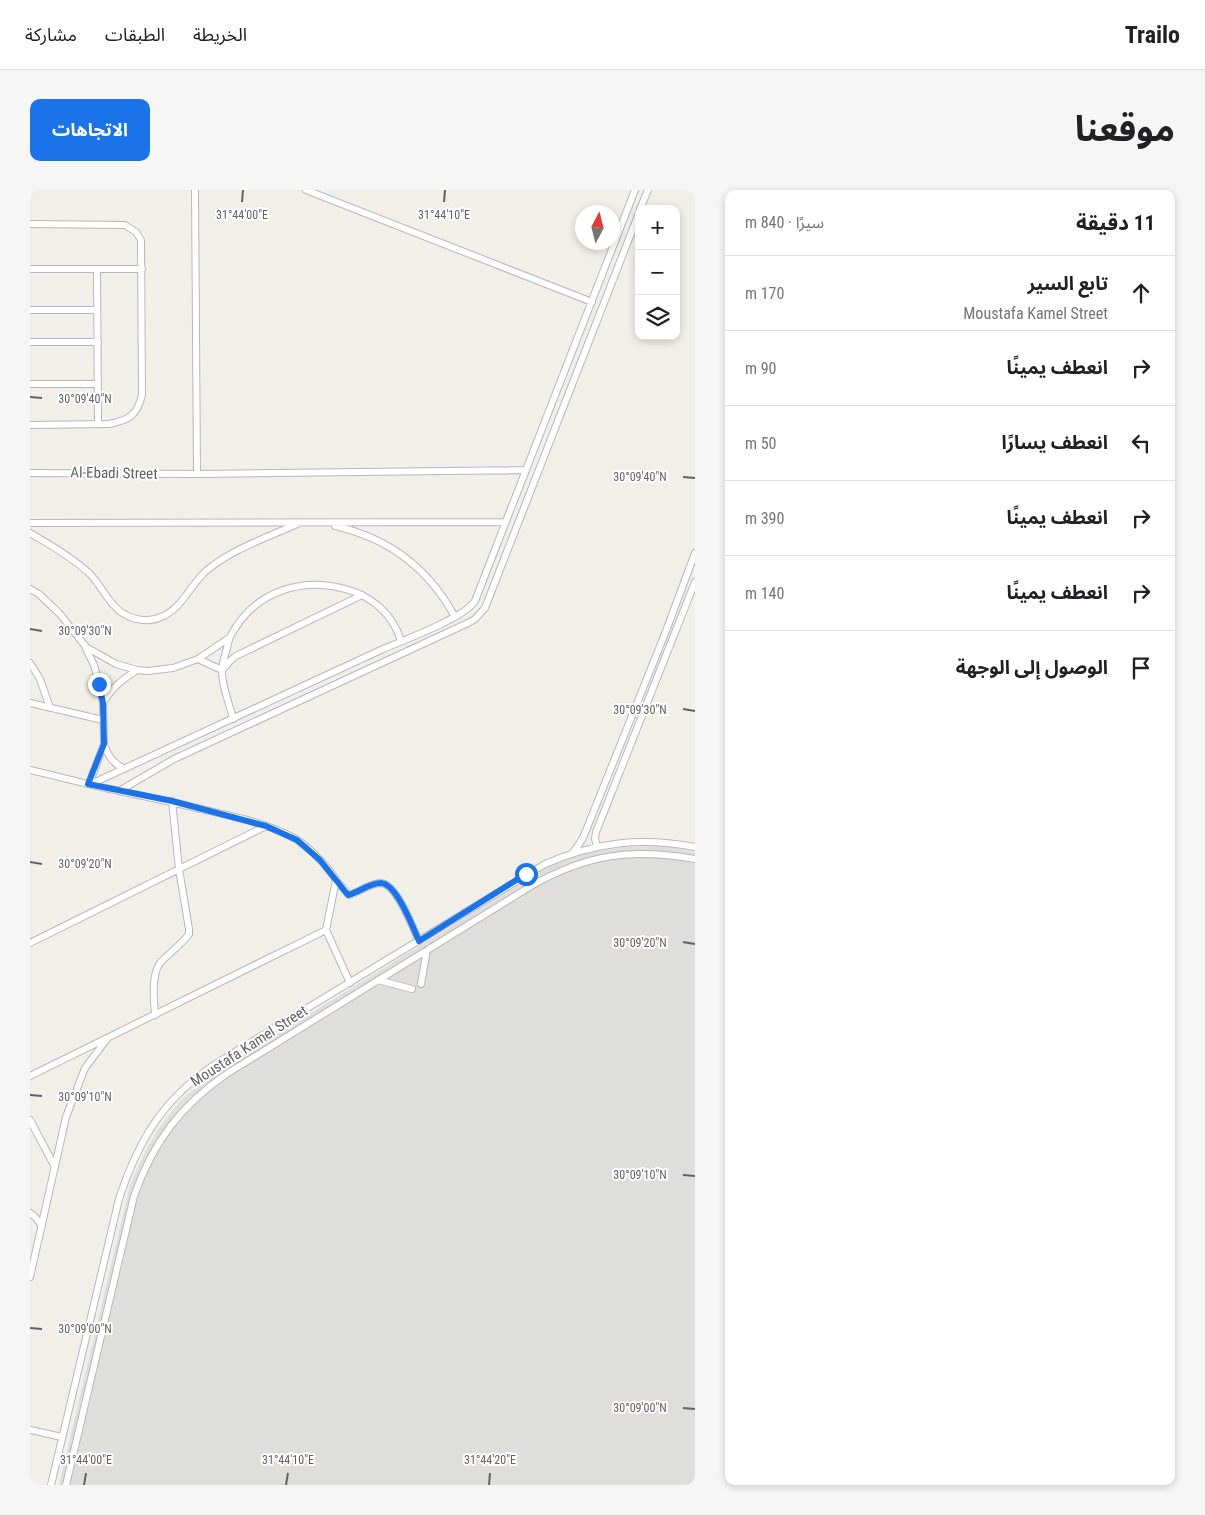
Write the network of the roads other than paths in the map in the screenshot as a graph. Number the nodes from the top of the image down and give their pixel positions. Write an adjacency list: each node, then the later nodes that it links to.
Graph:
1 (195, 190): 22 (street)
2 (306, 190): 11 (street)
3 (635, 190): 11 (street)
4 (648, 190): 5 (street)
5 (642, 205)
6 (635, 223): 49 (street)
7 (30, 224): 10 (street)
8 (30, 269): 9 (street)
9 (97, 269): 10 (street); 13 (street)
10 (142, 269): 18 (street)
11 (592, 302): 20 (street)
12 (30, 310): 13 (street)
13 (97, 310): 15 (street)
14 (30, 342): 15 (street)
15 (98, 342): 17 (street)
16 (30, 384): 17 (street)
17 (98, 384): 18 (street)
18 (98, 424): 19 (street)
19 (30, 425)
20 (526, 470): 22 (street, Al-Ebadi Street); 23 (street)
21 (30, 473): 22 (street, Al-Ebadi Street)
22 (197, 474)
23 (506, 522): 26 (street); 32 (street)
24 (30, 523): 25 (street)
25 (300, 523): 26 (street); 27 (street)
26 (323, 523): 32 (street)
27 (30, 533)
28 (695, 553): 54 (street)
29 (695, 582): 52 (street)
30 (30, 589): 35 (street)
31 (362, 595): 33 (street); 34 (street); 39 (street)
32 (455, 617): 34 (street)
33 (230, 638): 36 (street); 39 (street)
34 (401, 641): 43 (street)
35 (86, 647): 38 (street); 41 (street)
36 (198, 659): 38 (street); 39 (street)
37 (30, 664): 42 (street)
38 (137, 670): 41 (street)
39 (222, 670): 43 (street)
40 (30, 703): 42 (street)
41 (103, 703): 44 (street)
42 (50, 708): 44 (street)
43 (233, 719): 46 (street)
44 (103, 720): 45 (street)
45 (104, 744): 46 (street); 48 (street)
46 (124, 769): 48 (street)
47 (30, 770): 48 (street)
48 (90, 784): 49 (street)
49 (119, 791): 50 (street)
50 (172, 801): 51 (street); 56 (street)
51 (266, 826): 56 (street); 57 (street)
52 (597, 846): 53 (street, Moustafa Kamel Street); 54 (street, Moustafa Kamel Street)
53 (695, 847)
54 (573, 853): 59 (street, Moustafa Kamel Street)
55 (695, 858): 61 (street, Moustafa Kamel Street)
56 (179, 869): 60 (street); 70 (street)
57 (336, 880): 58 (street); 59 (street)
58 (326, 930): 67 (street); 70 (street)
59 (419, 941): 62 (street, Moustafa Kamel Street)
60 (30, 944)
61 (426, 950): 64 (street, Moustafa Kamel Street); 68 (street)
62 (401, 952): 63 (street, Moustafa Kamel Street); 64 (street)
63 (392, 957): 65 (street); 67 (street, Moustafa Kamel Street)
64 (407, 962): 65 (street, Moustafa Kamel Street)
65 (399, 967): 66 (street, Moustafa Kamel Street)
66 (378, 980): 69 (street); 76 (street, Moustafa Kamel Street)
67 (350, 983): 75 (street, Moustafa Kamel Street)
68 (421, 984)
69 (412, 989)
70 (154, 1015): 71 (street)
71 (107, 1038): 72 (street); 74 (street)
72 (30, 1076)
73 (30, 1120): 74 (street)
74 (55, 1168): 78 (street)
75 (119, 1199): 76 (street); 81 (street, Moustafa Kamel Street)
76 (133, 1202): 83 (street, Moustafa Kamel Street)
77 (30, 1213): 78 (street)
78 (42, 1226): 79 (street)
79 (30, 1278)
80 (30, 1430): 81 (street)
81 (62, 1437): 82 (street, Moustafa Kamel Street)
82 (51, 1485)
83 (66, 1485)

